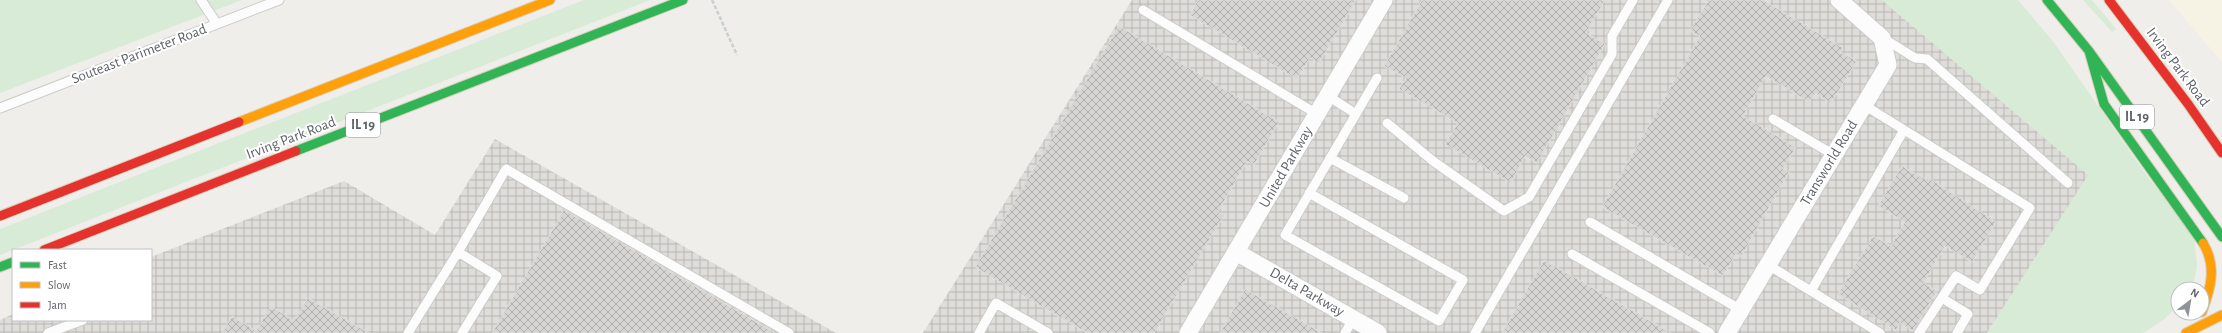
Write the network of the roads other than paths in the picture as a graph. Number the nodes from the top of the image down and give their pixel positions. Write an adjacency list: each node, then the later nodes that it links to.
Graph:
1 (200, 0): 12 (lane)
2 (278, 0): 12 (lane, Souteast Parimeter Road)
3 (550, 0): 30 (main road)
4 (683, 0): 33 (main road, Irving Park Road / IL 19)
5 (1384, 0): 16 (street, United Parkway)
6 (1633, 0): 22 (lane)
7 (1668, 0): 56 (lane)
8 (1839, 0): 13 (street)
9 (2047, 0): 14 (main road, IL 19)
10 (2108, 0): 24 (main road, Irving Park Road)
11 (1143, 10): 19 (lane)
12 (217, 24): 18 (lane, Souteast Parimeter Road)
13 (1882, 38): 17 (street, Transworld Road); 27 (lane)
14 (2089, 51): 32 (main road, IL 19); 41 (main road)
15 (1377, 78): 20 (lane)
16 (1328, 96): 19 (street, United Parkway); 20 (lane)
17 (1864, 105): 23 (lane); 25 (street, Transworld Road)
18 (0, 108)
19 (1317, 114): 35 (street, United Parkway)
20 (1356, 114): 26 (lane)
21 (1773, 119): 25 (lane)
22 (1387, 123)
23 (1904, 130): 40 (lane); 42 (lane)
24 (2222, 153)
25 (1834, 155): 38 (street, Transworld Road)
26 (1330, 158): 28 (lane); 29 (lane)
27 (2068, 183)
28 (1309, 193): 28 (lane)
29 (1404, 198)
30 (0, 216)
31 (1590, 222): 43 (lane)
32 (2222, 237)
33 (47, 249)
34 (458, 252): 49 (lane); 50 (lane); 51 (lane)
35 (1236, 252): 47 (street, Delta Parkway); 54 (street, United Parkway)
36 (1572, 254): 57 (lane)
37 (12, 262): 39 (main road)
38 (1768, 265): 40 (lane); 43 (street, Transworld Road)
39 (0, 267)
40 (1811, 291): 59 (lane)
41 (2210, 291)
42 (1942, 298): 60 (lane); 61 (lane)
43 (1741, 310): 58 (street, Transworld Road)
44 (2222, 315): 62 (main road)
45 (79, 321): 48 (lane)
46 (2196, 321): 62 (main road)
47 (1349, 326): 55 (street, Delta Parkway)
48 (48, 333)
49 (408, 333)
50 (462, 333)
51 (789, 333)
52 (979, 333): 53 (lane)
53 (1048, 333)
54 (1188, 333)
55 (1378, 333)
56 (1475, 333)
57 (1710, 333)
58 (1727, 333)
59 (1880, 333)
60 (1919, 333)
61 (1956, 333)
62 (2187, 333)

